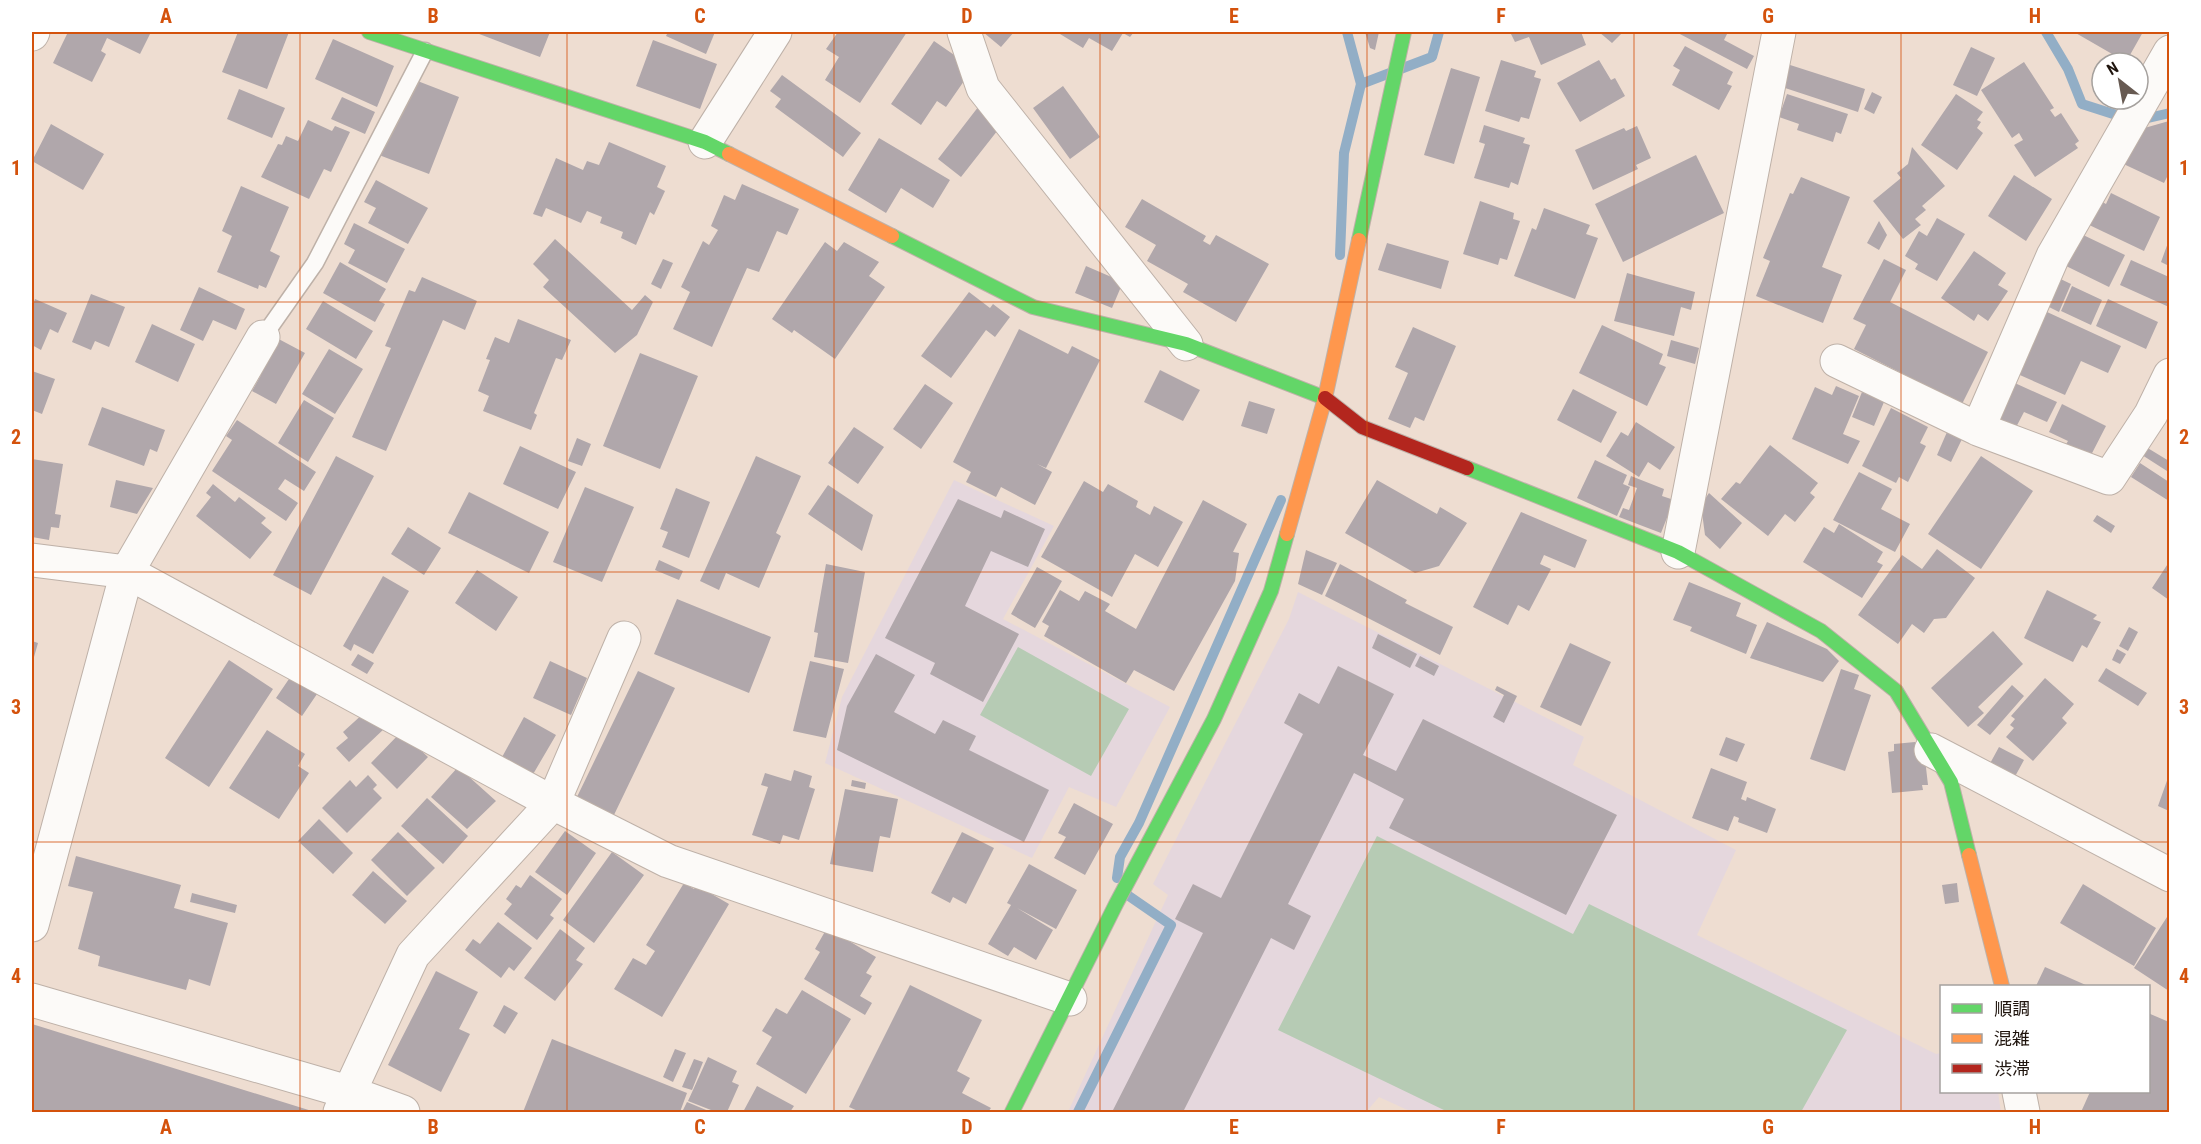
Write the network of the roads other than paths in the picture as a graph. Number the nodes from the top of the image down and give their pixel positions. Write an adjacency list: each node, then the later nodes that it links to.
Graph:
1 (369, 32): 6 (street)
2 (775, 32): 8 (street)
3 (964, 32): 10 (street)
4 (1404, 32): 13 (street)
5 (1779, 32): 15 (street)
6 (425, 51): 8 (street); 9 (lane)
7 (2169, 52): 14 (street)
8 (705, 142): 10 (street)
9 (263, 337): 17 (street)
10 (1186, 344): 13 (street)
11 (1837, 361): 14 (street)
12 (2169, 375): 14 (street)
13 (1322, 397): 15 (street); 24 (street)
14 (1978, 429)
15 (1678, 552): 19 (street)
16 (32, 560): 17 (street)
17 (127, 572): 20 (street); 22 (street)
18 (624, 638): 20 (street)
19 (1931, 750): 21 (street); 23 (street)
20 (553, 802): 24 (street); 27 (street)
21 (2169, 875)
22 (32, 925)
23 (2002, 985)
24 (1070, 999): 29 (street)
25 (32, 1000): 27 (street)
26 (2019, 1093): 30 (street)
27 (344, 1102): 28 (street)
28 (404, 1113)
29 (1012, 1113)
30 (2023, 1113)

